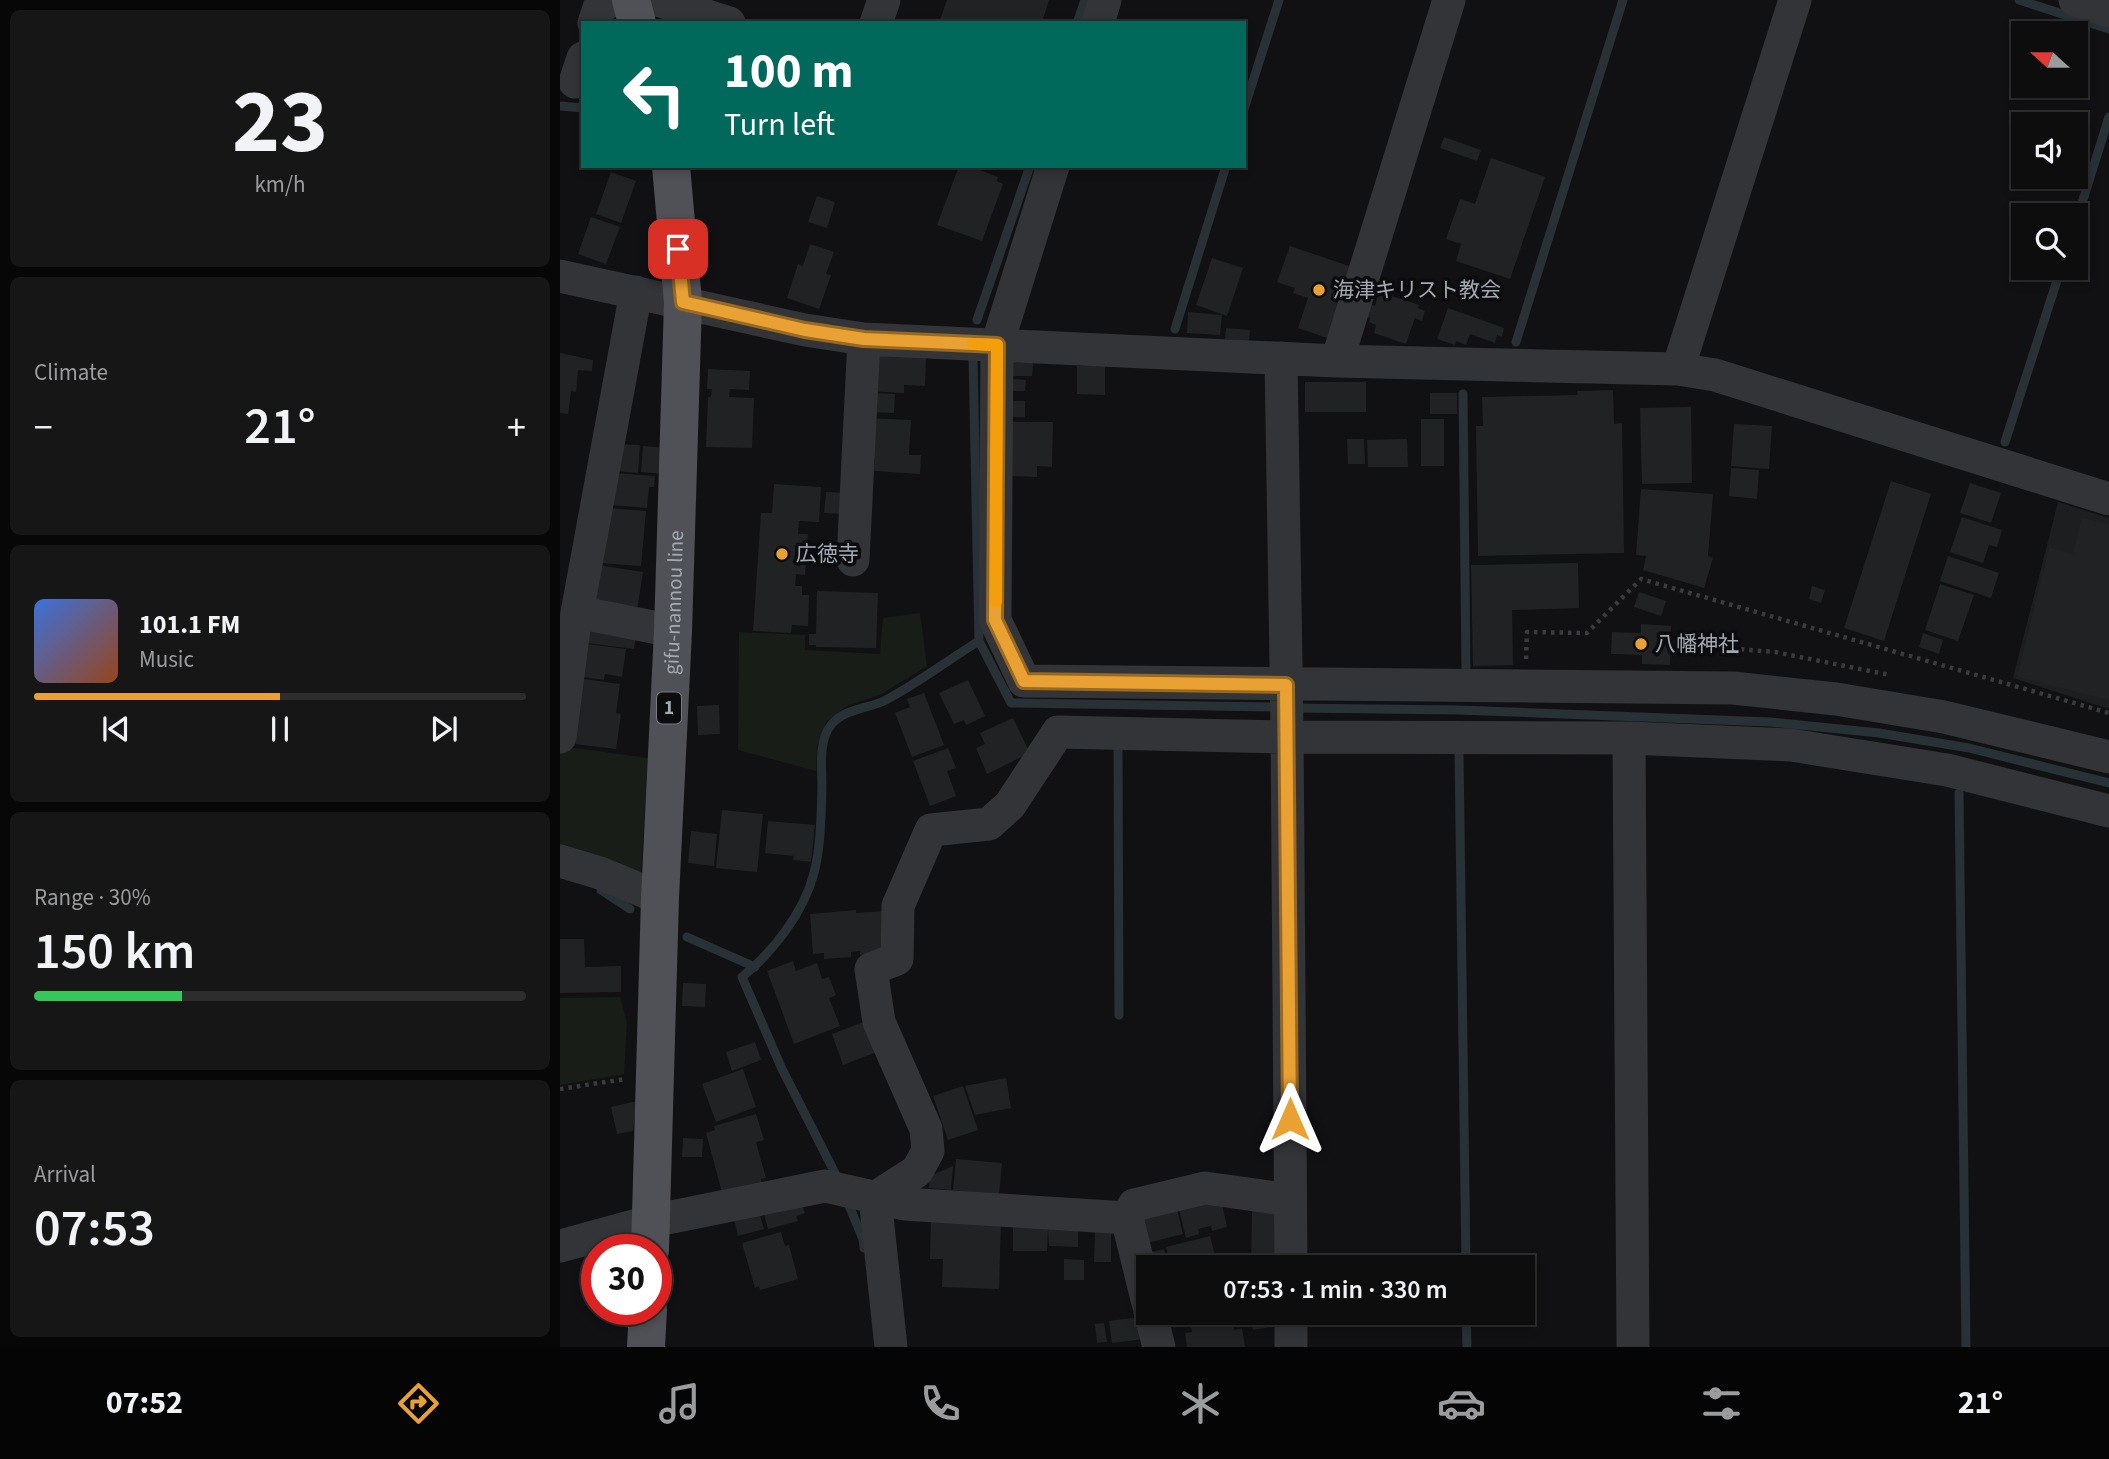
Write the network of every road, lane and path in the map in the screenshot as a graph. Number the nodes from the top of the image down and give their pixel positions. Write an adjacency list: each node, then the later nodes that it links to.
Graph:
1 (612, 0): 10 (street)
2 (631, 0): 11 (main road)
3 (658, 0): 12 (street)
4 (884, 0): 13 (street)
5 (1105, 0): 14 (street)
6 (1449, 0): 23 (street)
7 (1794, 0): 24 (street)
8 (2075, 0): 9 (street)
9 (2109, 10)
10 (595, 21)
11 (636, 21)
12 (723, 21)
13 (877, 21)
14 (1099, 21)
15 (671, 168): 19 (main road, gifu-nannou line / 1)
16 (1052, 168): 21 (street)
17 (560, 276): 18 (street)
18 (636, 292): 19 (street); 27 (street)
19 (683, 302): 20 (street); 28 (main road, gifu-nannou line / 1)
20 (864, 339): 21 (street); 26 (street)
21 (997, 345): 22 (street); 30 (street)
22 (1281, 358): 23 (street); 30 (street)
23 (1337, 361): 24 (street)
24 (1678, 369): 25 (street)
25 (2109, 499)
26 (853, 560)
27 (570, 623): 28 (street); 33 (street)
28 (673, 631): 38 (main road, gifu-nannou line / 1)
29 (1525, 686): 30 (street); 31 (path); 35 (street)
30 (1286, 689): 32 (street)
31 (2109, 713)
32 (1287, 732): 34 (street); 41 (street); 42 (street)
33 (560, 737)
34 (1629, 738): 36 (street); 57 (street)
35 (2109, 757)
36 (2109, 811)
37 (560, 861): 38 (street)
38 (660, 898): 39 (main road, gifu-nannou line / 1)
39 (655, 1074): 40 (path); 44 (main road, gifu-nannou line / 1)
40 (560, 1089)
41 (875, 1198): 43 (street); 45 (street); 54 (street)
42 (1290, 1200): 43 (street); 49 (street)
43 (1127, 1217): 48 (street)
44 (651, 1234)
45 (655, 1234)
46 (581, 1243): 47 (street)
47 (560, 1246)
48 (1136, 1255)
49 (1291, 1255)
50 (647, 1325): 53 (main road)
51 (1153, 1325): 55 (street)
52 (1291, 1325): 56 (street)
53 (646, 1347)
54 (891, 1347)
55 (1159, 1347)
56 (1291, 1347)
57 (1633, 1347)

